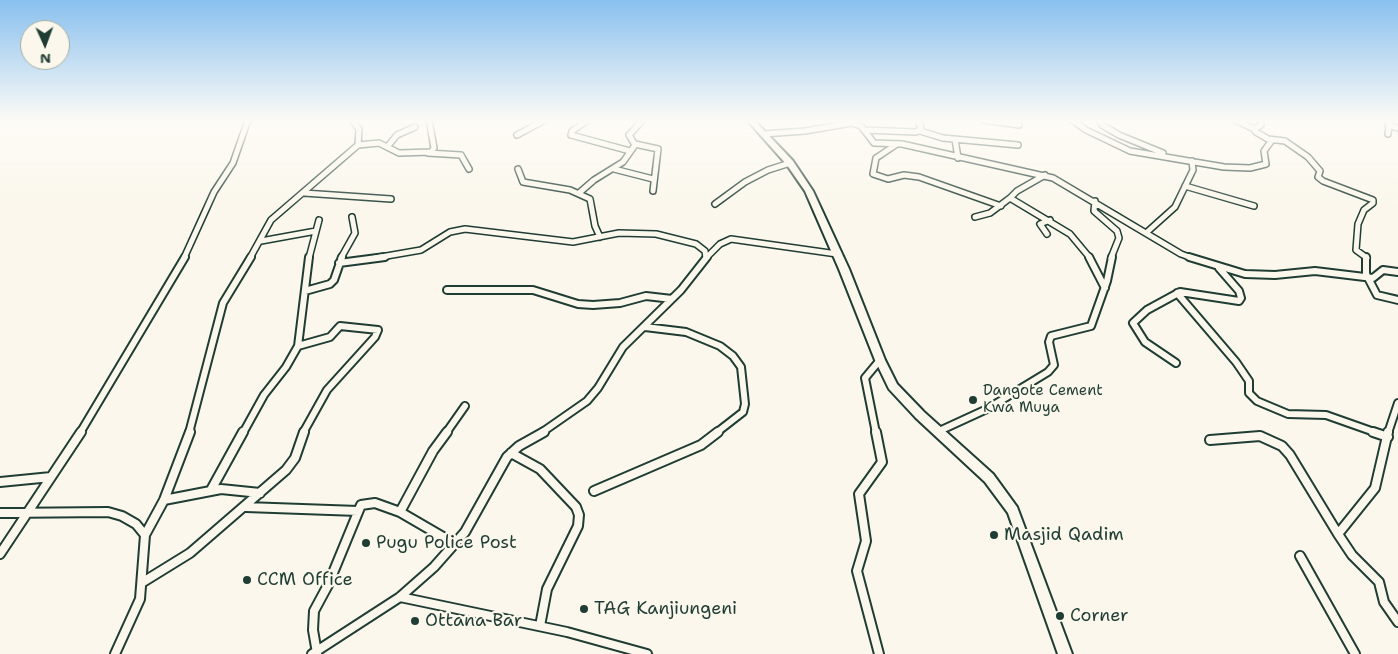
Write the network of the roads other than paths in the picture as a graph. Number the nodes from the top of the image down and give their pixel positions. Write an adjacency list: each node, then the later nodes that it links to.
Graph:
1 (237, 151): 67 (street)
2 (351, 151): 28 (street)
3 (391, 151): 16 (street)
4 (430, 151): 16 (street)
5 (625, 151): 15 (street)
6 (658, 151): 25 (street)
7 (778, 151): 20 (main road)
8 (887, 151): 34 (street)
9 (925, 151): 18 (street)
10 (957, 151): 18 (street)
11 (1129, 151): 17 (street)
12 (1156, 151): 17 (street)
13 (1264, 151): 19 (street)
14 (1300, 151): 50 (street)
15 (630, 152): 23 (street)
16 (427, 153): 21 (street)
17 (1172, 157): 19 (street)
18 (958, 158): 24 (street)
19 (1192, 161): 26 (street)
20 (790, 163): 33 (street); 45 (main road)
21 (469, 169)
22 (518, 169): 29 (street)
23 (614, 169): 25 (street); 29 (street)
24 (1045, 176): 30 (street); 32 (street)
25 (653, 179): 27 (street)
26 (1185, 186): 35 (street); 41 (street)
27 (653, 191)
28 (304, 193): 31 (street); 44 (street)
29 (579, 193): 43 (street)
30 (1010, 198): 34 (street); 39 (street)
31 (391, 199)
32 (1095, 201): 41 (street); 51 (street)
33 (715, 204)
34 (1001, 206): 37 (street)
35 (1254, 206)
36 (352, 217): 47 (street)
37 (976, 218)
38 (319, 220): 40 (street)
39 (1050, 220): 42 (street); 51 (street)
40 (316, 230): 44 (street); 53 (street)
41 (1146, 233): 48 (street)
42 (1047, 234)
43 (600, 237): 46 (street); 47 (street)
44 (261, 241): 72 (street)
45 (837, 254): 46 (street); 59 (main road)
46 (707, 257): 55 (street)
47 (340, 263): 53 (street)
48 (1218, 268): 50 (street); 54 (street)
49 (1398, 272): 50 (street)
50 (1368, 278): 56 (street)
51 (1105, 288): 63 (street)
52 (447, 290): 55 (street)
53 (305, 291): 58 (street)
54 (1177, 293): 60 (street); 64 (street)
55 (672, 299): 57 (street)
56 (1398, 300)
57 (644, 327): 66 (street); 70 (street)
58 (298, 346): 69 (street); 71 (street)
59 (880, 360): 63 (main road); 90 (street)
60 (1176, 362)
61 (1398, 403): 64 (street)
62 (466, 406): 76 (street)
63 (938, 432): 91 (main road)
64 (1388, 437): 78 (street)
65 (1210, 440): 78 (street)
66 (510, 453): 80 (street); 86 (street)
67 (51, 477): 68 (street); 75 (street)
68 (0, 482)
69 (211, 490): 71 (street); 72 (street)
70 (594, 491)
71 (260, 493): 73 (street)
72 (164, 500): 79 (street)
73 (246, 507): 74 (street); 83 (street)
74 (358, 511): 76 (street); 87 (street)
75 (28, 512): 77 (street); 79 (street); 81 (street)
76 (400, 512): 80 (street)
77 (0, 513)
78 (1338, 534): 85 (street)
79 (145, 535): 83 (street)
80 (455, 544): 84 (street)
81 (0, 554)
82 (1300, 556): 92 (street)
83 (143, 582): 88 (street)
84 (400, 597): 86 (street); 87 (street)
85 (1398, 622)
86 (540, 626): 89 (street)
87 (315, 653)
88 (115, 654)
89 (647, 654)
90 (879, 654)
91 (1065, 654)
92 (1355, 654)

